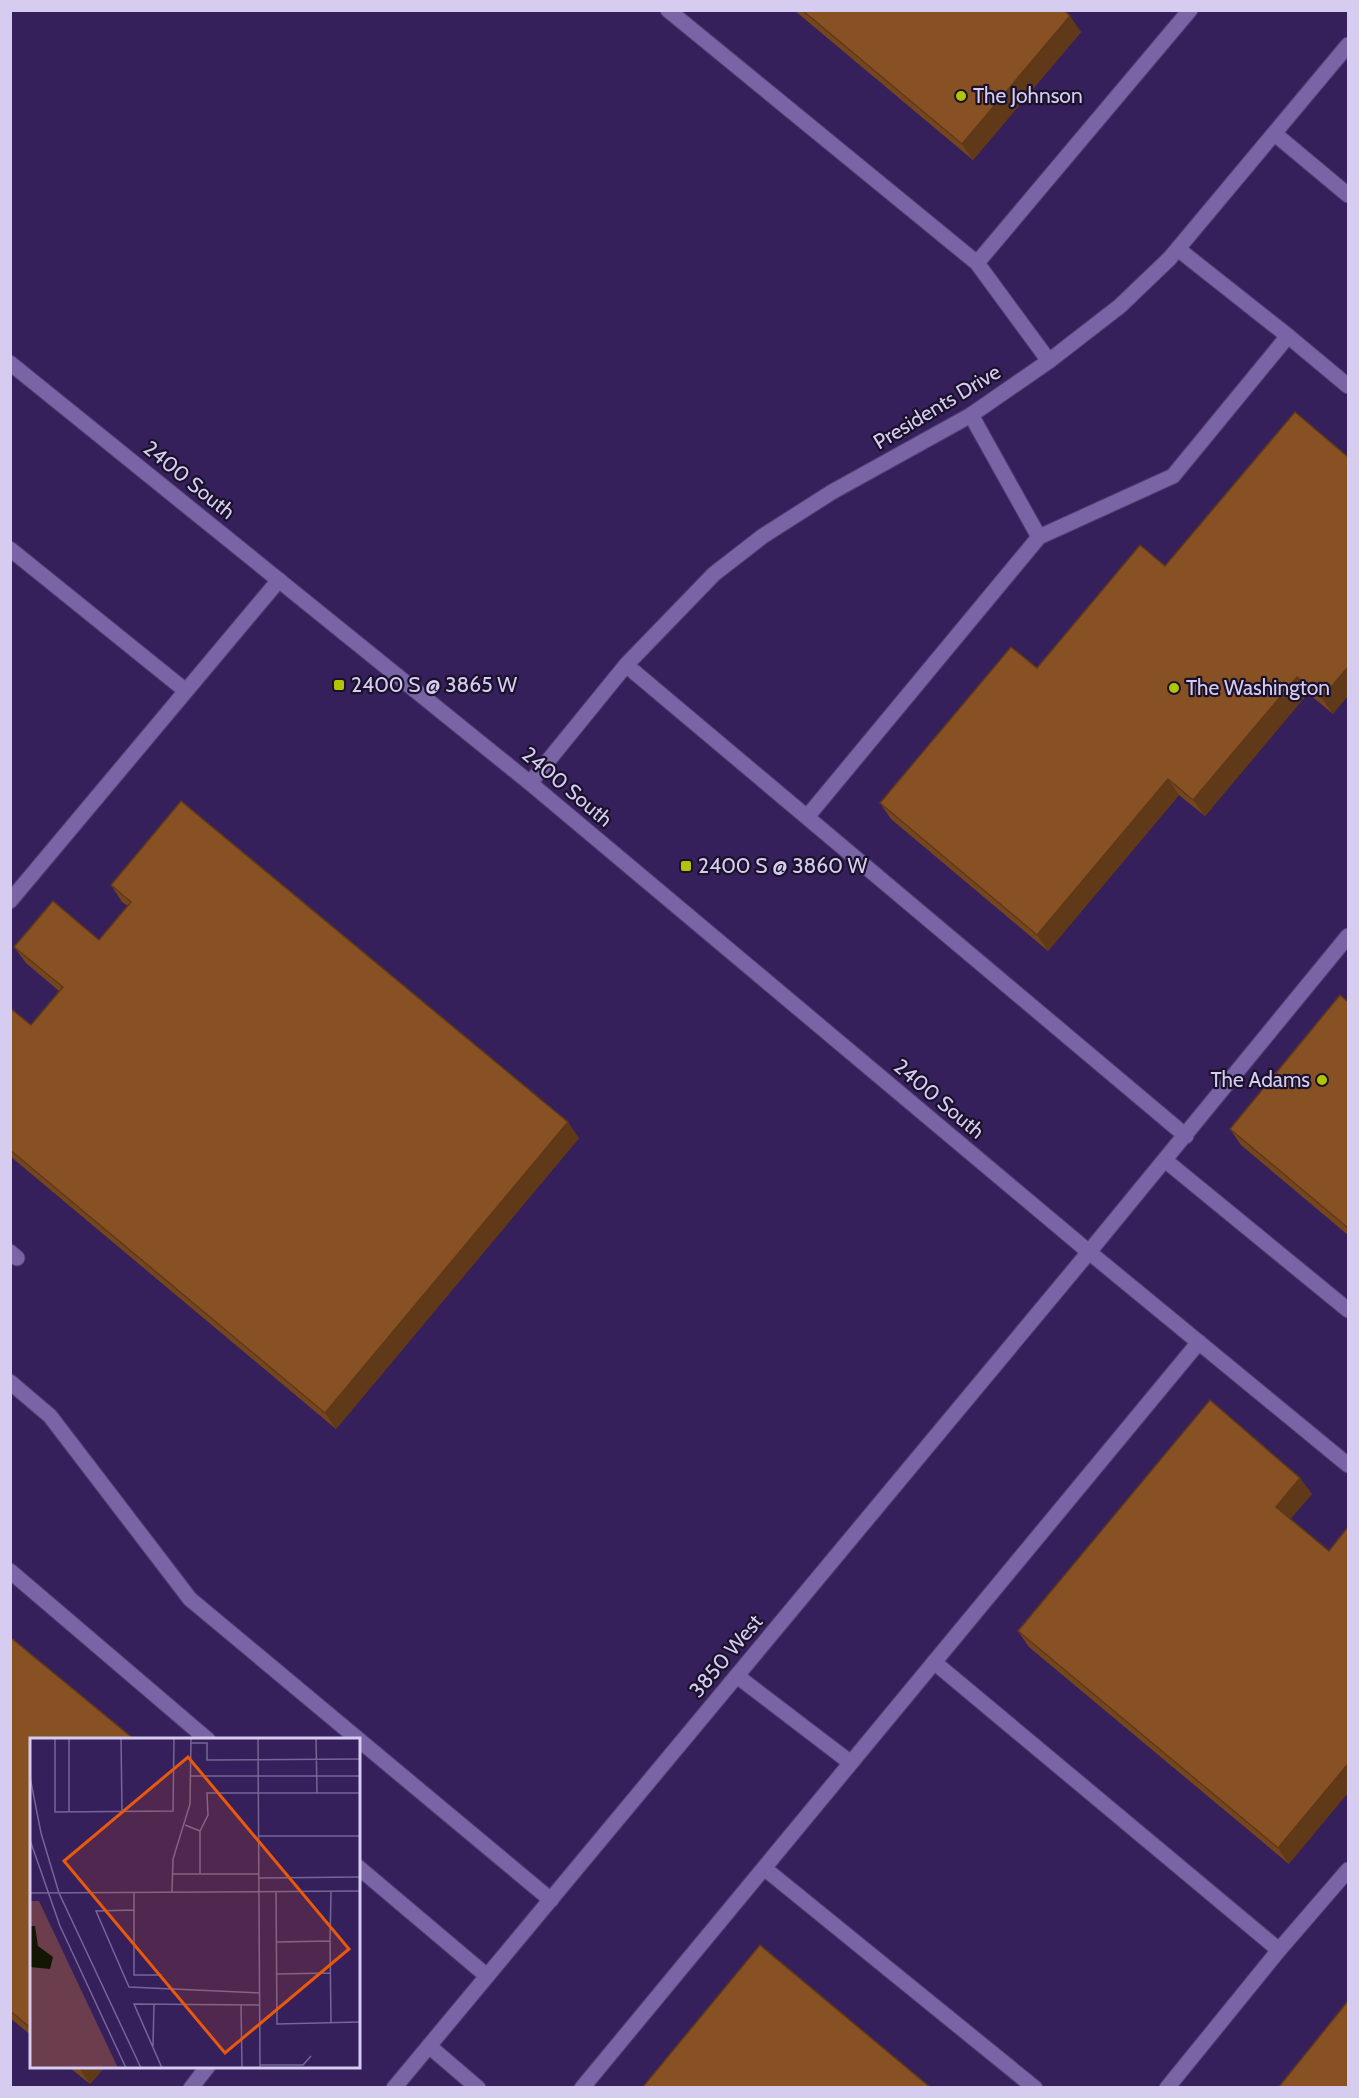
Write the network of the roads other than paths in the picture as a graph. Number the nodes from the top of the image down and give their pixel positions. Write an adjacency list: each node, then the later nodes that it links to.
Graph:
1 (668, 10): 7 (street)
2 (1190, 10): 7 (street)
3 (1348, 45): 4 (street, Presidents Drive)
4 (1275, 134): 5 (street); 6 (street, Presidents Drive)
5 (1348, 195)
6 (1178, 249): 8 (street); 9 (street, Presidents Drive)
7 (977, 263): 9 (street)
8 (1288, 336): 11 (street); 13 (street)
9 (1049, 361): 12 (street, Presidents Drive)
10 (10, 363): 15 (street, 2400 South)
11 (1348, 386)
12 (971, 416): 13 (street); 16 (street, Presidents Drive)
13 (1039, 537): 19 (street)
14 (10, 549): 17 (street)
15 (279, 580): 17 (street); 18 (street, 2400 South)
16 (626, 664): 18 (street, Presidents Drive); 19 (street)
17 (186, 691): 20 (street)
18 (530, 783): 24 (street, 2400 South)
19 (807, 817): 22 (street)
20 (10, 901)
21 (1348, 936): 22 (street, 3850 West)
22 (1186, 1136): 23 (street, 3850 West)
23 (1166, 1161): 24 (street, 3850 West); 25 (street)
24 (1089, 1252): 26 (street, 2400 South); 31 (street, 3850 West)
25 (1348, 1310)
26 (1199, 1342): 28 (street, 2400 South); 30 (street)
27 (10, 1382): 33 (street)
28 (1348, 1465)
29 (10, 1571): 32 (street)
30 (934, 1662): 35 (street); 40 (street)
31 (737, 1676): 35 (street); 39 (street, 3850 West)
32 (206, 1738)
33 (356, 1738)
34 (360, 1741): 39 (street)
35 (851, 1763): 36 (street)
36 (764, 1868): 47 (street); 48 (street)
37 (1348, 1870): 40 (street)
38 (361, 1875): 41 (street)
39 (550, 1900): 41 (street, 3850 West)
40 (1280, 1950): 49 (street)
41 (487, 1976): 42 (street, 3850 West)
42 (429, 2046): 45 (street, 3850 West); 46 (street)
43 (207, 2068): 44 (street)
44 (191, 2088)
45 (394, 2088)
46 (478, 2088)
47 (582, 2088)
48 (1035, 2088)
49 (1167, 2088)

